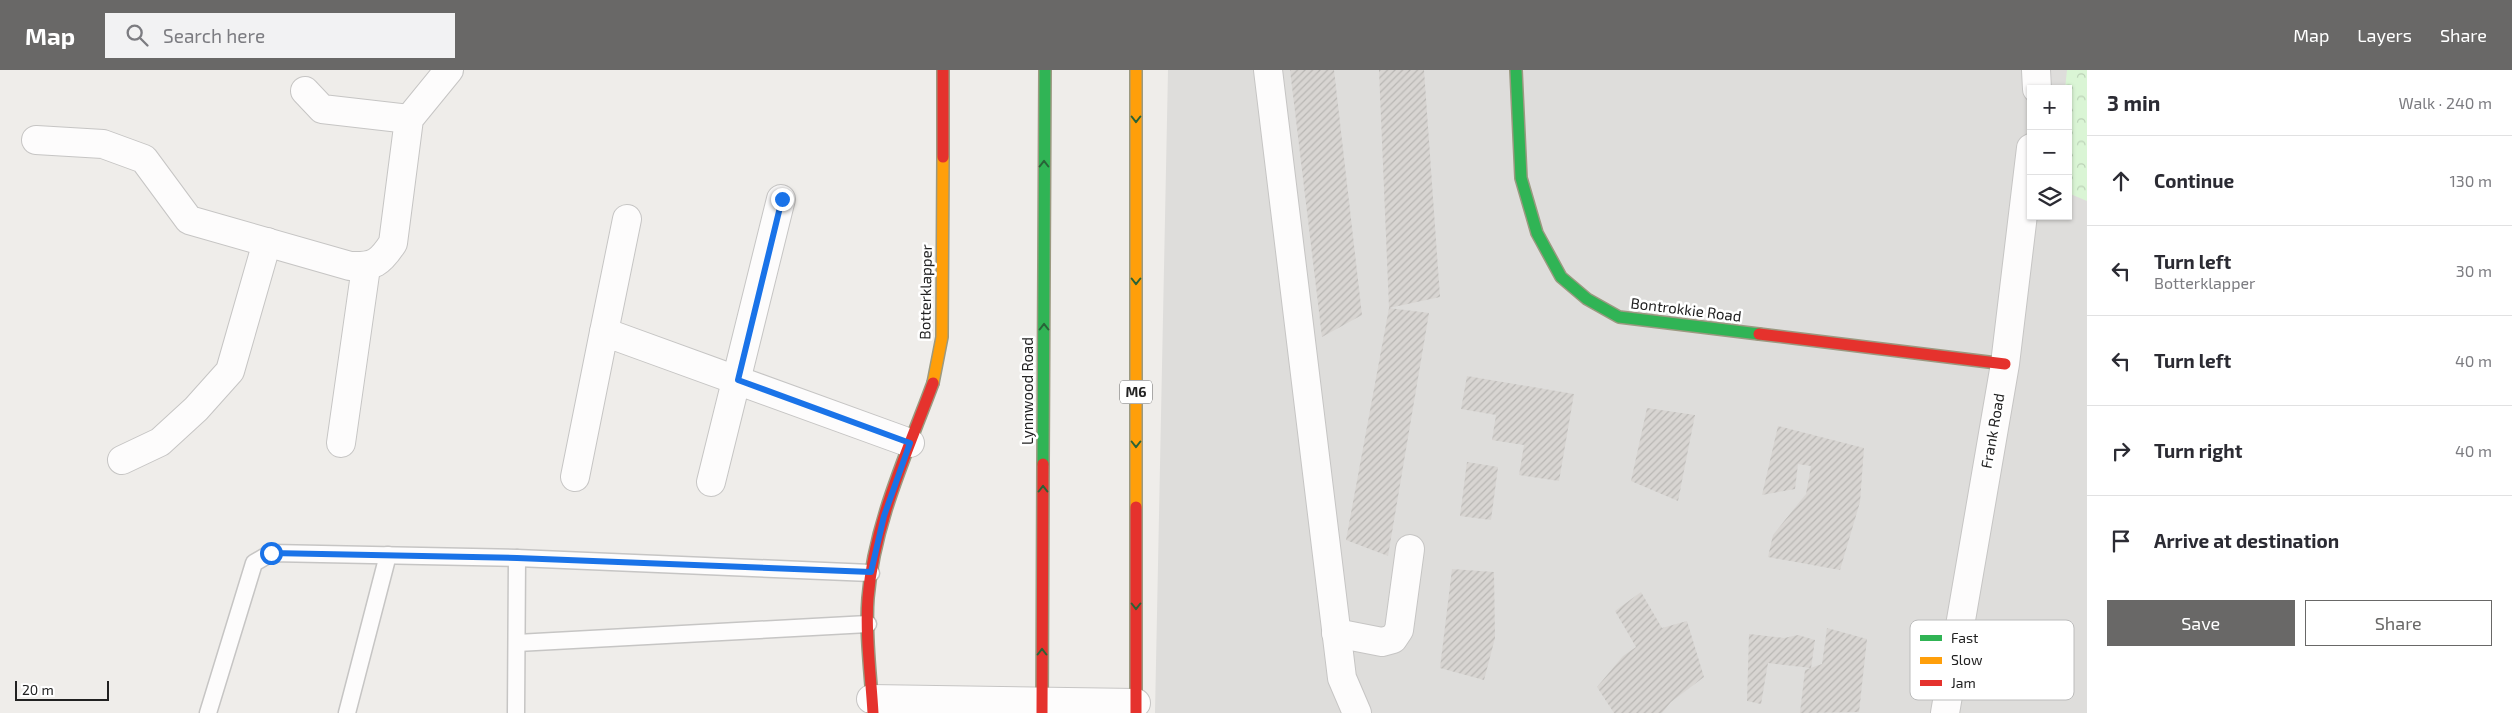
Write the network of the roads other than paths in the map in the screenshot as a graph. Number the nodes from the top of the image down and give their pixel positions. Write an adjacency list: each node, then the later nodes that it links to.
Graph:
1 (449, 70): 10 (street)
2 (943, 70): 21 (street, Botterklapper)
3 (1045, 70): 35 (street, Lynnwood Road, one-way to 3)
4 (1136, 70): 36 (street, M6, one-way to 36)
5 (1268, 70): 31 (street)
6 (1516, 70): 18 (street, Bontrokkie Road)
7 (2036, 70): 8 (street)
8 (2037, 85)
9 (305, 91): 10 (street)
10 (409, 119): 16 (street)
11 (36, 140): 15 (street)
12 (2028, 175): 18 (street, Frank Road)
13 (782, 199): 19 (street)
14 (626, 219): 17 (street)
15 (267, 242): 16 (street); 22 (street)
16 (366, 267): 20 (street)
17 (604, 332): 19 (street); 23 (street)
18 (2004, 364): 29 (street, Frank Road)
19 (738, 380): 21 (street); 24 (street)
20 (341, 443)
21 (910, 443): 28 (street, Botterklapper)
22 (122, 460)
23 (575, 477)
24 (711, 482)
25 (1410, 548): 31 (street)
26 (388, 555): 27 (lane); 37 (lane); 38 (lane)
27 (517, 558): 28 (lane); 32 (lane)
28 (871, 572): 30 (street, Botterklapper)
29 (1961, 620)
30 (868, 624): 32 (lane); 34 (street, Botterklapper)
31 (1336, 633): 40 (street)
32 (517, 643): 39 (lane)
33 (1947, 700): 41 (street, Frank Road)
34 (872, 706): 35 (street)
35 (1042, 707): 36 (street)
36 (1136, 708)
37 (208, 713)
38 (348, 713)
39 (516, 713)
40 (1357, 713)
41 (1945, 713)

